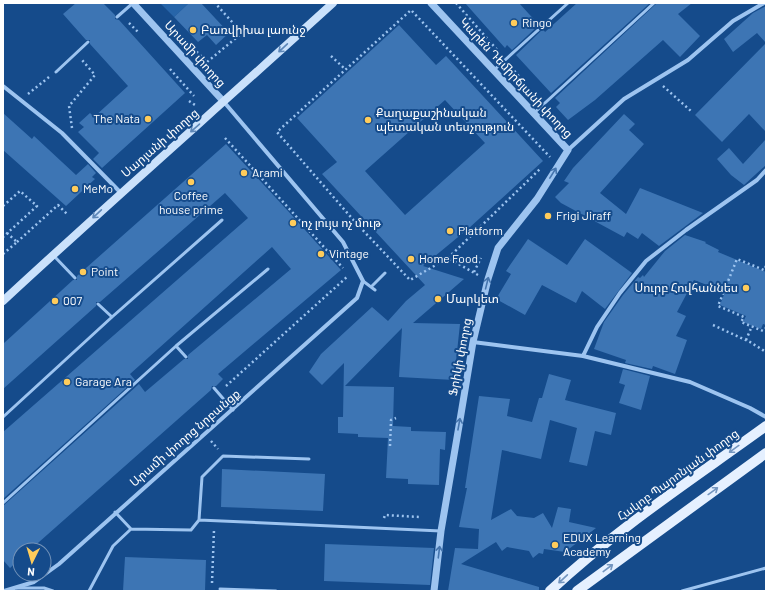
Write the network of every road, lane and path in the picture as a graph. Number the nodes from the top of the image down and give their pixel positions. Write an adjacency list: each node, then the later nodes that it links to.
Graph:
1 (133, 3): 9 (lane); 26 (street, Արամի փողոց)
2 (216, 3): 15 (path)
3 (333, 3): 26 (main road, Սարյանի փողոց, one-way to 26)
4 (432, 3): 19 (street, Կարեն Դեմիրճյանի փողոց)
5 (456, 3): 14 (path)
6 (568, 3): 14 (lane)
7 (654, 3): 28 (lane)
8 (764, 3): 21 (street)
9 (117, 17)
10 (129, 23): 11 (path)
11 (138, 32)
12 (88, 42): 20 (lane)
13 (331, 56): 18 (path)
14 (505, 60): 19 (lane); 28 (path)
15 (207, 62)
16 (88, 68): 32 (path)
17 (170, 69): 23 (path)
18 (345, 69): 44 (path); 44 (path)
19 (494, 70): 30 (street, Կարեն Դեմիրճյանի փողոց)
20 (56, 72): 24 (path)
21 (659, 79): 29 (path); 33 (street)
22 (3, 86): 24 (street)
23 (194, 96)
24 (20, 99): 32 (street)
25 (189, 101): 27 (path)
26 (224, 102): 35 (main road, Սարյանի փողոց, one-way to 35); 52 (street)
27 (194, 105)
28 (542, 105): 30 (lane)
29 (691, 111)
30 (534, 113): 33 (street, Կարեն Դեմիրճյանի փողոց)
31 (225, 138): 68 (path)
32 (74, 145): 35 (street)
33 (568, 150): 51 (street, Ֆրիկի փողոց, one-way to 33)
34 (766, 170): 65 (street)
35 (120, 192): 43 (main road, Սարյանի փողոց, one-way to 43)
36 (3, 206): 39 (path)
37 (67, 214): 41 (path)
38 (222, 220): 57 (lane)
39 (7, 233): 40 (path); 41 (path)
40 (3, 237)
41 (17, 242): 42 (path)
42 (3, 254)
43 (53, 254): 50 (lane); 55 (main road, Սարյանի փողոց)
44 (448, 258): 48 (path)
45 (481, 258): 48 (path)
46 (766, 266): 59 (path)
47 (268, 269): 63 (lane)
48 (474, 272): 51 (path)
49 (385, 273): 53 (lane)
50 (75, 278)
51 (488, 280): 62 (street, Ֆրիկի փողոց, one-way to 51)
52 (363, 281): 53 (lane); 69 (street, Արամի փողոց նրբանցք)
53 (370, 287): 54 (lane)
54 (375, 290)
55 (3, 301)
56 (98, 304): 57 (lane)
57 (112, 317): 70 (lane)
58 (713, 325): 61 (path)
59 (752, 326): 60 (path); 61 (path)
60 (766, 328)
61 (746, 340): 64 (path)
62 (473, 342): 65 (street); 84 (street, Ֆրիկի փողոց, one-way to 62)
63 (176, 346): 66 (lane); 79 (lane)
64 (766, 352)
65 (583, 356): 72 (street)
66 (186, 357)
67 (214, 388): 68 (lane)
68 (219, 393): 69 (lane)
69 (233, 410): 74 (street, Արամի փողոց նրբանցք)
70 (3, 417)
71 (396, 418): 75 (path)
72 (766, 418)
73 (766, 426): 94 (main road, Հակոբ Պարոնյան փողոց, one-way to 94)
74 (206, 434): 77 (path); 80 (street, Արամի փողոց նրբանցք)
75 (390, 446)
76 (766, 453): 95 (main road, one-way to 76)
77 (223, 456): 78 (lane); 81 (lane)
78 (309, 459)
79 (3, 503)
80 (115, 512): 83 (lane); 87 (street, Արամի փողոց նրբանցք)
81 (199, 520): 82 (lane); 83 (lane)
82 (215, 521): 84 (lane); 86 (path)
83 (131, 529): 91 (lane)
84 (441, 531): 93 (street, Ֆրիկի փողոց, one-way to 84)
85 (766, 568): 96 (lane)
86 (212, 584)
87 (16, 588): 89 (street, Արամի փողոց նրբանցք); 90 (lane)
88 (220, 588): 92 (lane)
89 (4, 591)
90 (53, 591)
91 (89, 591)
92 (276, 591)
93 (434, 591)
94 (550, 591)
95 (577, 591)
96 (682, 591)

